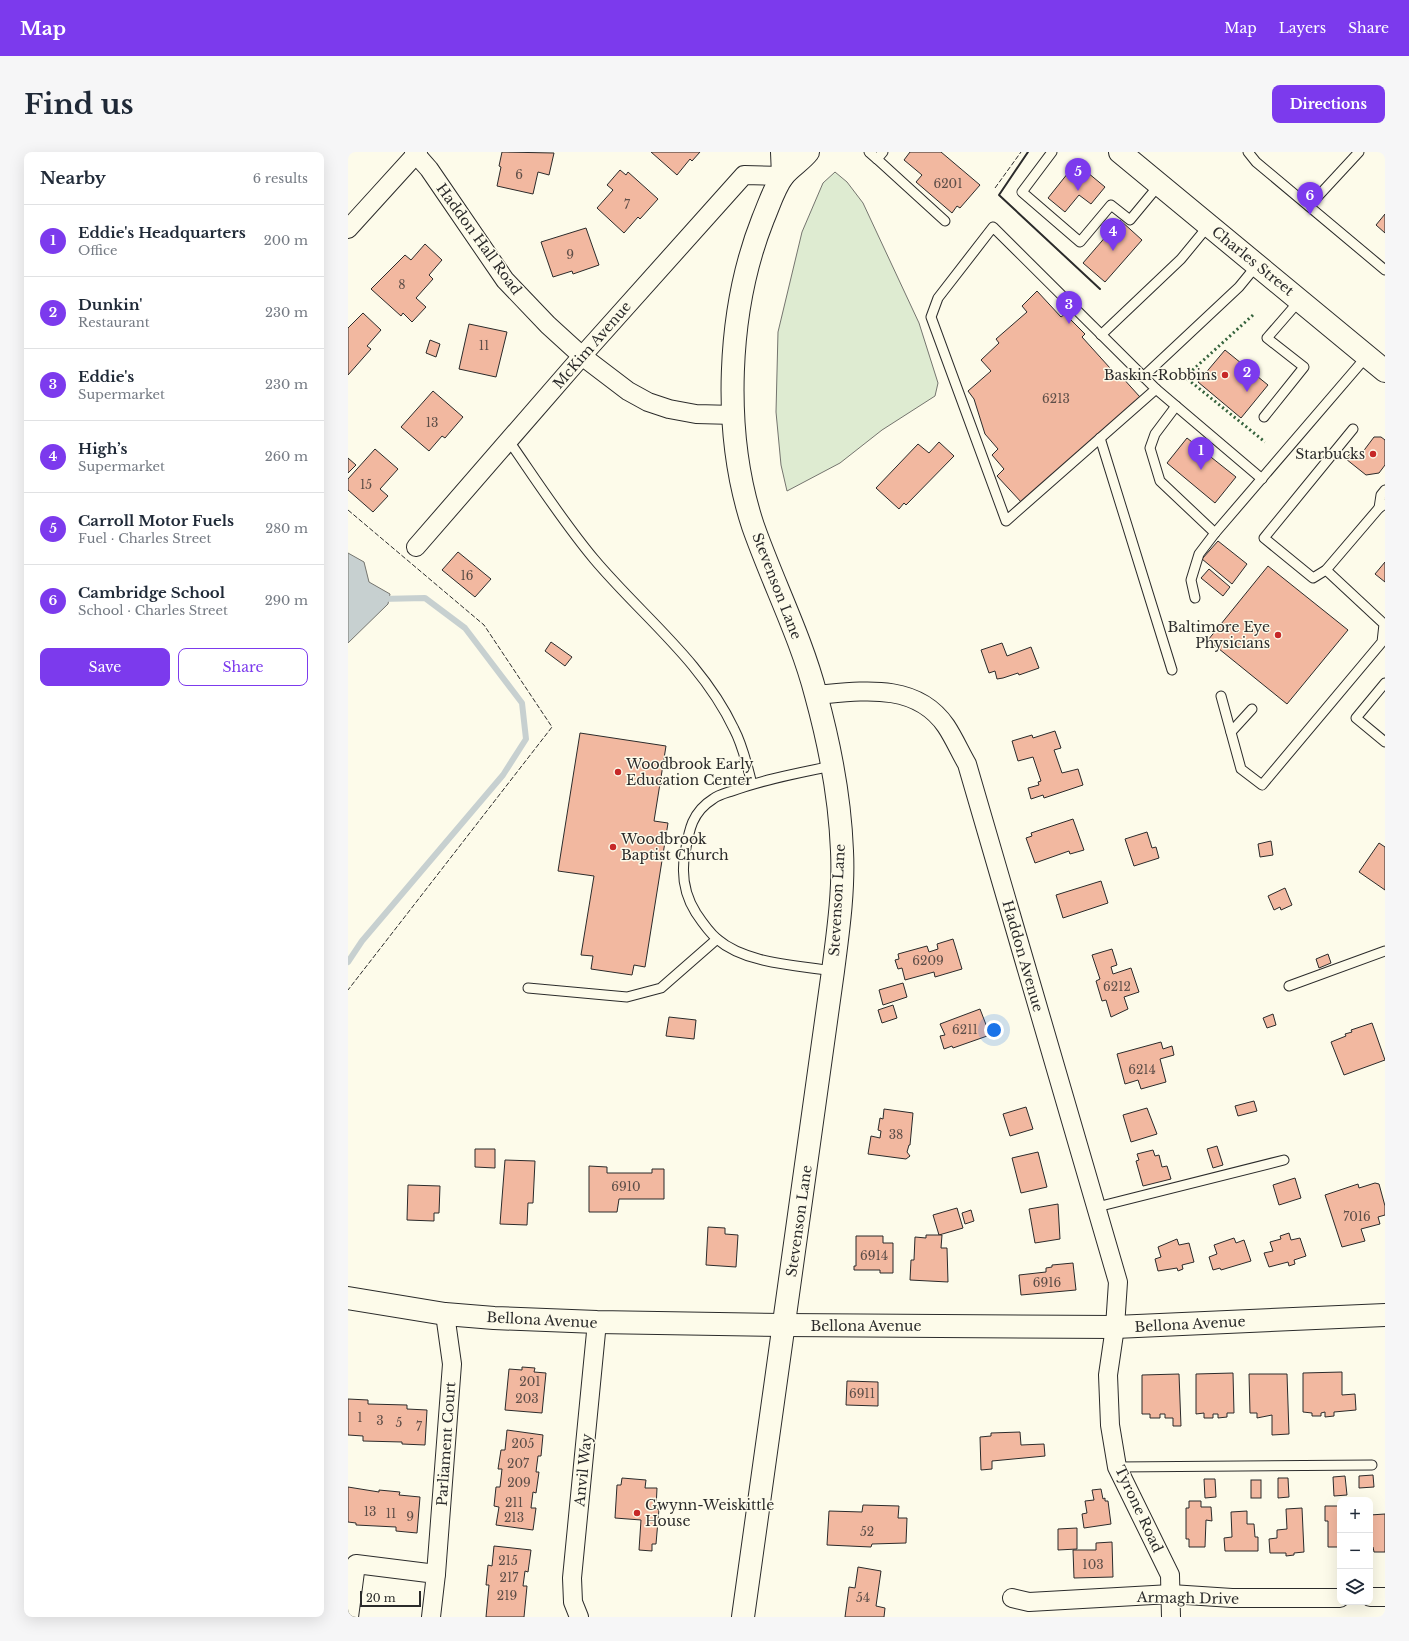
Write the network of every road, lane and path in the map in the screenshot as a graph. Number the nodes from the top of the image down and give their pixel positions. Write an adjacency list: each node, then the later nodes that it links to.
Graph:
1 (782, 152): 10 (street, Stevenson Lane)
2 (808, 152): 10 (street, Stevenson Lane)
3 (869, 152): 9 (lane)
4 (1052, 152): 11 (lane)
5 (1248, 152): 12 (lane)
6 (1359, 152): 12 (lane)
7 (416, 153): 15 (street); 20 (street, Haddon Hall Road)
8 (1127, 154): 11 (street, Charles Street)
9 (880, 156): 13 (lane)
10 (783, 176): 20 (street, McKim Avenue); 26 (street, Stevenson Lane)
11 (1160, 184): 14 (street, Charles Street)
12 (1309, 206): 17 (lane)
13 (945, 221)
14 (1209, 225): 16 (street, Charles Street); 19 (lane)
15 (348, 230)
16 (1257, 265): 18 (street, Charles Street); 23 (lane)
17 (1385, 270)
18 (1300, 300): 21 (street, Charles Street); 27 (lane)
19 (1101, 335): 23 (lane); 29 (lane)
20 (582, 356): 26 (street, Haddon Hall Road); 30 (street, McKim Avenue)
21 (1367, 356): 22 (street, Charles Street); 31 (lane)
22 (1385, 371)
23 (1143, 377): 24 (lane)
24 (1156, 390): 25 (lane); 29 (lane)
25 (1176, 406): 31 (lane); 34 (lane)
26 (734, 415): 41 (street, Stevenson Lane)
27 (1264, 417)
28 (1353, 429): 36 (lane)
29 (1100, 438): 39 (lane)
30 (509, 441): 35 (street, McKim Avenue); 47 (lane)
31 (1262, 479): 34 (lane)
32 (1385, 490): 33 (lane)
33 (1382, 506): 36 (lane)
34 (1215, 532): 37 (lane)
35 (416, 547)
36 (1326, 570): 38 (lane)
37 (1195, 598)
38 (1382, 619): 44 (lane)
39 (1172, 670)
40 (1385, 682): 45 (lane)
41 (816, 695): 46 (street, Stevenson Lane); 54 (street, Haddon Avenue)
42 (1222, 696): 44 (lane)
43 (1252, 709): 44 (lane)
44 (1231, 732)
45 (1385, 742)
46 (832, 766): 47 (lane); 50 (street, Stevenson Lane)
47 (752, 784): 48 (lane)
48 (717, 939): 50 (lane); 52 (lane)
49 (1385, 950): 51 (lane)
50 (833, 971): 59 (street, Stevenson Lane)
51 (1289, 986)
52 (528, 988)
53 (1284, 1160): 54 (lane)
54 (1097, 1207): 60 (street, Haddon Avenue)
55 (348, 1298): 56 (street, Bellona Avenue)
56 (445, 1314): 58 (street, Bellona Avenue); 63 (street, Parliament Court)
57 (1385, 1315): 60 (street, Bellona Avenue)
58 (597, 1322): 59 (street, Bellona Avenue); 71 (street, Anvil Way)
59 (784, 1325): 60 (street, Bellona Avenue); 72 (street, Stevenson Lane)
60 (1115, 1327): 62 (street, Tyrone Road)
61 (1372, 1465): 62 (lane)
62 (1117, 1467): 64 (street, Tyrone Road)
63 (436, 1574): 69 (street); 70 (street, Parliament Court)
64 (1171, 1594): 67 (street, Armagh Drive); 68 (street, Armagh Drive); 73 (street, Tyrone Road)
65 (1373, 1597): 66 (street)
66 (1385, 1597)
67 (1012, 1598)
68 (1337, 1598)
69 (349, 1617)
70 (431, 1617)
71 (580, 1617)
72 (743, 1617)
73 (1170, 1617)

